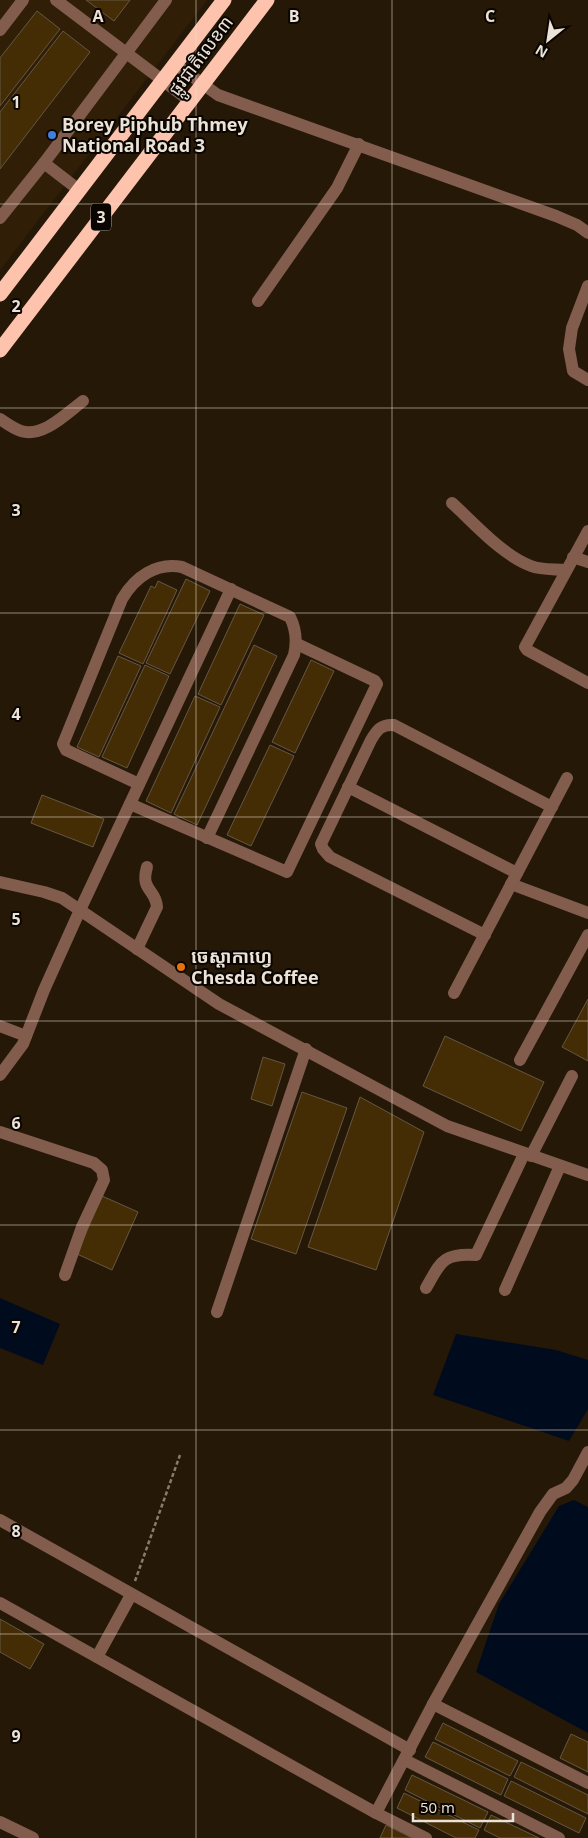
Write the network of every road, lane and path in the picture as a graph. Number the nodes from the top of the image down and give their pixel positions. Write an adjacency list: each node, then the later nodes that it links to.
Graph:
1 (23, 0): 6 (street)
2 (56, 0): 7 (street)
3 (166, 0): 7 (street)
4 (224, 0): 8 (highway, ផ្លូវជាតិលេខ៣ / 3)
5 (267, 0): 10 (highway, ផ្លូវជាតិលេខ៣ / 3)
6 (0, 30)
7 (127, 52): 9 (street); 13 (street)
8 (175, 64): 9 (highway, ផ្លូវជាតិលេខ៣ / 3); 10 (street)
9 (163, 80): 11 (street); 14 (highway, ផ្លូវជាតិលេខ៣ / 3)
10 (202, 85): 11 (highway, ផ្លូវជាតិលេខ៣ / 3); 12 (street)
11 (190, 101): 20 (highway, ផ្លូវជាតិលេខ៣ / 3)
12 (359, 144): 16 (street); 19 (street)
13 (44, 163): 14 (street); 15 (street)
14 (79, 190): 18 (highway, ផ្លូវជាតិលេខ៣ / 3)
15 (0, 218)
16 (588, 233)
17 (588, 286): 21 (street)
18 (0, 292)
19 (258, 301)
20 (0, 350)
21 (588, 380)
22 (83, 401): 23 (street)
23 (0, 419)
24 (452, 503): 28 (street)
25 (588, 531): 26 (street)
26 (573, 557): 27 (street); 28 (street)
27 (588, 562)
28 (565, 570): 31 (street)
29 (230, 589): 30 (street); 33 (street); 33 (street)
30 (297, 644): 37 (street); 37 (street)
31 (588, 683)
32 (567, 778): 36 (street)
33 (139, 784): 35 (street)
34 (348, 787): 36 (street); 39 (street); 44 (street)
35 (130, 804): 37 (street); 41 (street)
36 (552, 807): 39 (street)
37 (208, 838)
38 (147, 868): 45 (street)
39 (514, 878): 42 (street); 44 (street)
40 (0, 882): 41 (street)
41 (80, 910): 45 (street); 48 (street)
42 (588, 913)
43 (588, 934): 50 (street)
44 (485, 935): 46 (street)
45 (136, 949): 49 (street)
46 (454, 994)
47 (0, 1026): 48 (street)
48 (26, 1036): 51 (street)
49 (306, 1049): 54 (street); 60 (street)
50 (520, 1060)
51 (0, 1075)
52 (572, 1076): 54 (street)
53 (0, 1132): 57 (street)
54 (528, 1155): 55 (street); 58 (street)
55 (560, 1166): 56 (street); 59 (street)
56 (588, 1175)
57 (65, 1275)
58 (426, 1288)
59 (504, 1290)
60 (217, 1312)
61 (588, 1452): 67 (street)
62 (180, 1455): 64 (path)
63 (0, 1520): 64 (street)
64 (131, 1594): 66 (street); 68 (street)
65 (0, 1603): 66 (street)
66 (97, 1657): 70 (street)
67 (433, 1704): 68 (street); 69 (street)
68 (407, 1755): 70 (street); 74 (street)
69 (588, 1783)
70 (376, 1813): 73 (street)
71 (0, 1822): 72 (street)
72 (33, 1838)
73 (426, 1838)
74 (559, 1838)

